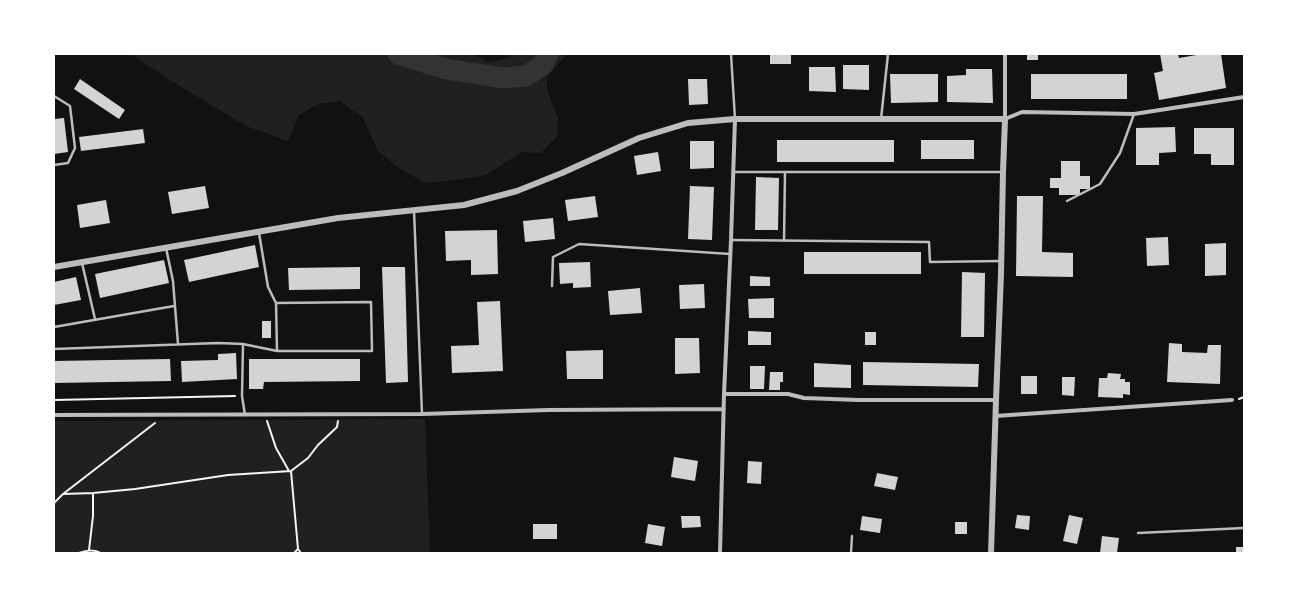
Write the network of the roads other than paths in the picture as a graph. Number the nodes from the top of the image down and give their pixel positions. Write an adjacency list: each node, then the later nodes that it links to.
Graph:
1 (731, 54): 7 (lane)
2 (888, 54): 8 (lane)
3 (1005, 54): 9 (street)
4 (54, 96): 10 (lane)
5 (1244, 97): 6 (street)
6 (1134, 114): 9 (street); 14 (lane)
7 (735, 119): 8 (street); 11 (street); 15 (street)
8 (880, 119): 9 (street)
9 (1005, 119): 12 (street)
10 (54, 165)
11 (734, 172): 13 (lane); 17 (street)
12 (1003, 172): 13 (lane); 21 (street)
13 (785, 173): 18 (lane)
14 (1067, 201)
15 (414, 210): 16 (street); 37 (lane)
16 (259, 232): 19 (street); 25 (lane)
17 (731, 240): 18 (lane); 20 (street)
18 (784, 241): 21 (lane)
19 (166, 248): 22 (street); 26 (lane)
20 (730, 254): 24 (lane); 33 (street)
21 (1001, 260): 34 (street)
22 (82, 262): 23 (street); 27 (lane)
23 (54, 267)
24 (552, 286)
25 (276, 304): 32 (lane); 32 (lane)
26 (174, 306): 27 (lane); 29 (lane)
27 (95, 319): 28 (lane)
28 (54, 327)
29 (178, 344): 30 (lane); 31 (lane)
30 (243, 344): 32 (lane); 39 (lane)
31 (54, 348)
32 (276, 350)
33 (724, 394): 34 (street); 36 (street)
34 (996, 400): 40 (street)
35 (1232, 400): 40 (street)
36 (724, 409): 37 (street); 44 (street)
37 (422, 414): 39 (street)
38 (54, 415): 39 (street)
39 (245, 415)
40 (995, 416): 46 (street)
41 (1244, 528): 42 (lane)
42 (1138, 533)
43 (852, 536): 45 (lane)
44 (720, 553)
45 (851, 553)
46 (991, 553)

